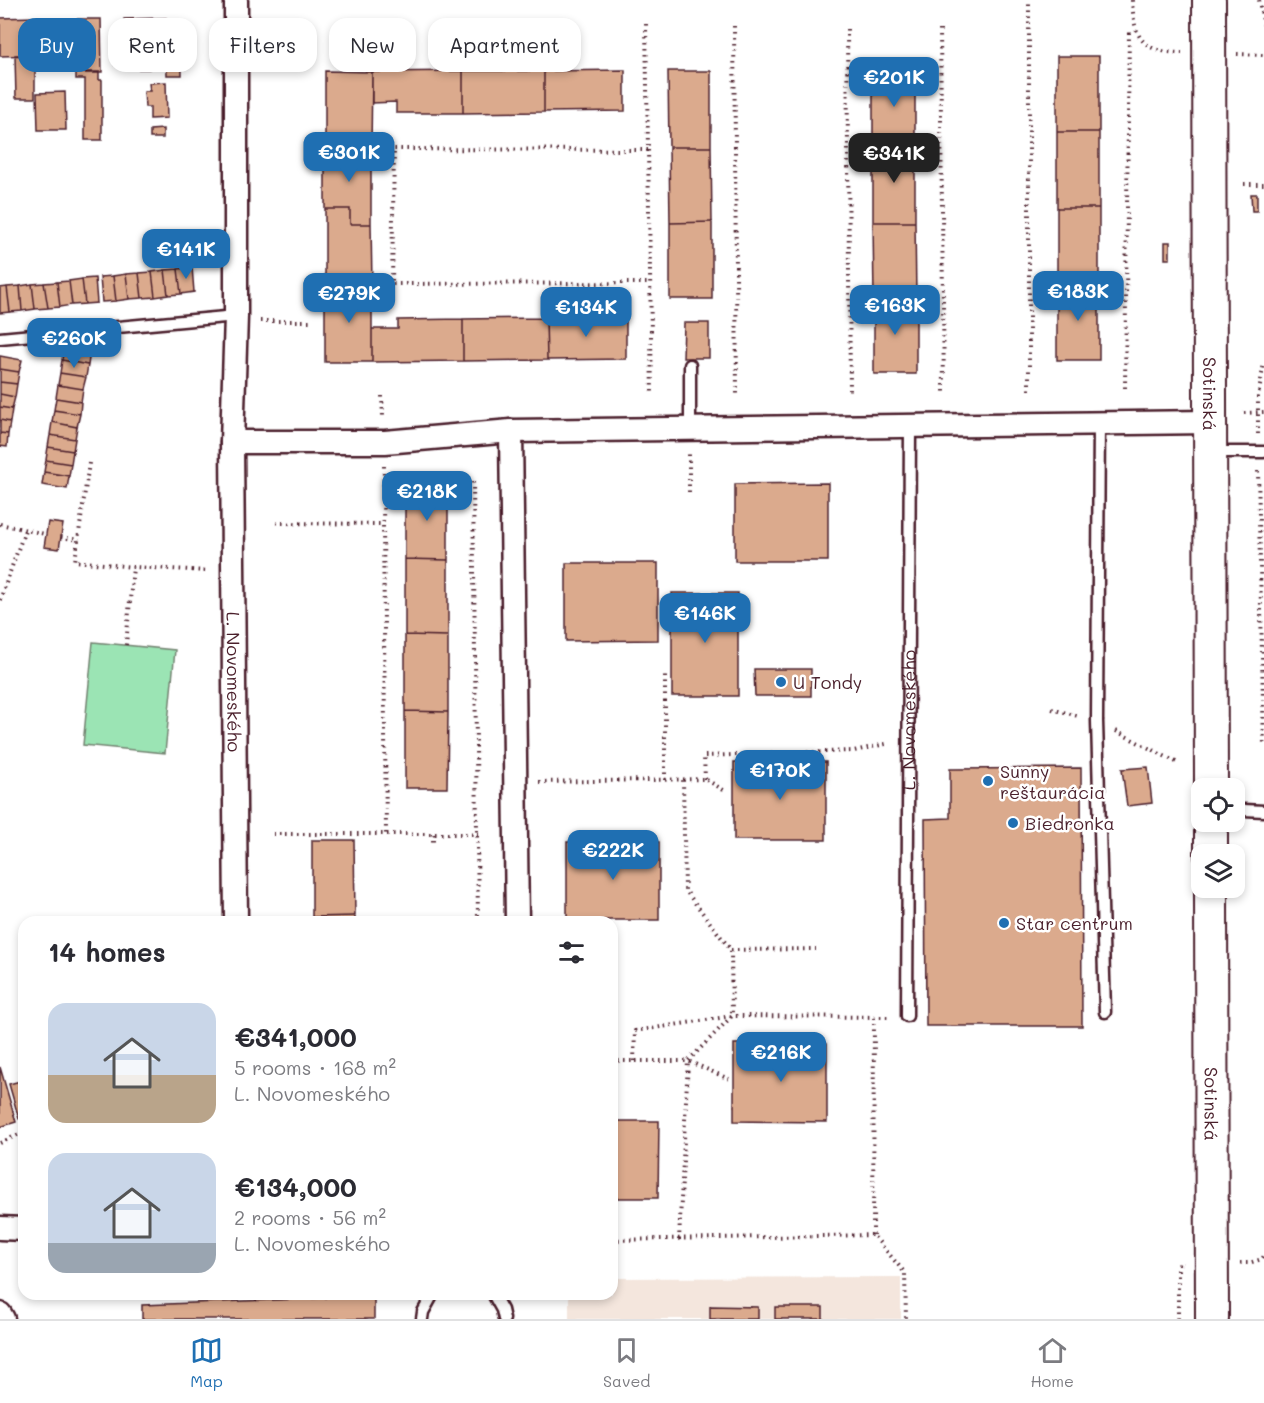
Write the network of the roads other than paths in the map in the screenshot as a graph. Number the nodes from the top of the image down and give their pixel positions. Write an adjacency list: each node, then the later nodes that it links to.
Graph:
1 (236, 0): 3 (street, L. Novomeského)
2 (1209, 0): 10 (main road, Sotinská)
3 (236, 316): 4 (lane); 11 (street, L. Novomeského)
4 (0, 338)
5 (690, 365): 8 (lane)
6 (1099, 423): 7 (street); 10 (street); 19 (lane)
7 (910, 426): 8 (street); 20 (lane, L. Novomeského)
8 (690, 428): 9 (street)
9 (511, 431): 11 (street); 18 (street)
10 (1210, 437): 12 (lane); 13 (main road, Sotinská)
11 (232, 442): 17 (street, L. Novomeského)
12 (1261, 452)
13 (1211, 778)
14 (1245, 810): 15 (lane)
15 (1264, 811)
16 (1211, 898): 29 (main road, Sotinská)
17 (236, 916)
18 (517, 916)
19 (1105, 1012)
20 (907, 1016)
21 (0, 1228): 22 (street)
22 (18, 1229)
23 (430, 1300): 27 (lane)
24 (496, 1300): 28 (lane)
25 (0, 1314): 26 (street)
26 (3, 1319)
27 (422, 1319)
28 (504, 1319)
29 (1212, 1319)

